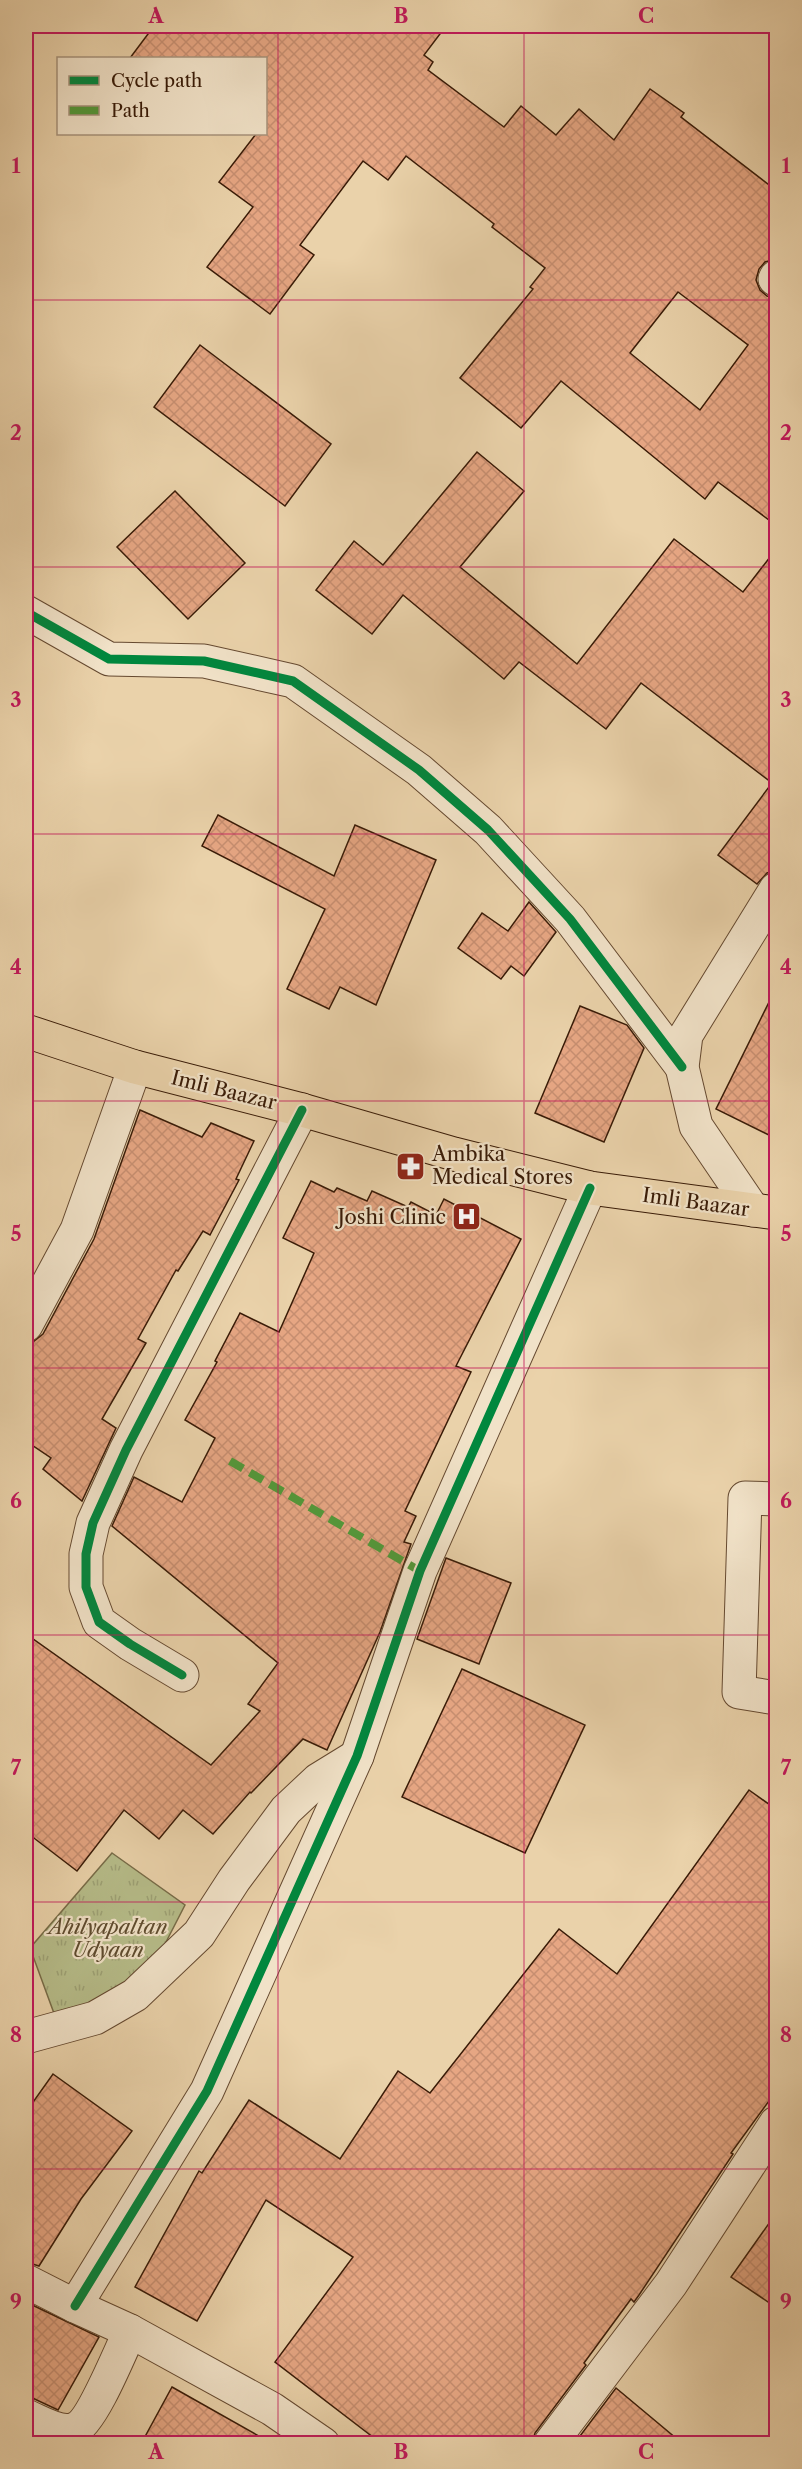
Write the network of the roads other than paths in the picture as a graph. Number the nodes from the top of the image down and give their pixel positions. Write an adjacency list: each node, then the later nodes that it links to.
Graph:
1 (26, 612): 5 (street)
2 (777, 889): 5 (street)
3 (26, 1031): 4 (main road, Imli Baazar)
4 (135, 1067): 6 (main road, Imli Baazar); 9 (street)
5 (682, 1067): 8 (street)
6 (302, 1110): 7 (main road, Imli Baazar); 11 (street)
7 (591, 1188): 8 (main road, Imli Baazar); 13 (street)
8 (765, 1212)
9 (26, 1325)
10 (777, 1499): 12 (street)
11 (182, 1675)
12 (777, 1698)
13 (357, 1756): 14 (street); 17 (street)
14 (26, 2037)
15 (777, 2122): 21 (street)
16 (26, 2281): 17 (street)
17 (75, 2306): 18 (street)
18 (130, 2331): 19 (street); 20 (street)
19 (26, 2416)
20 (323, 2444)
21 (550, 2444)

